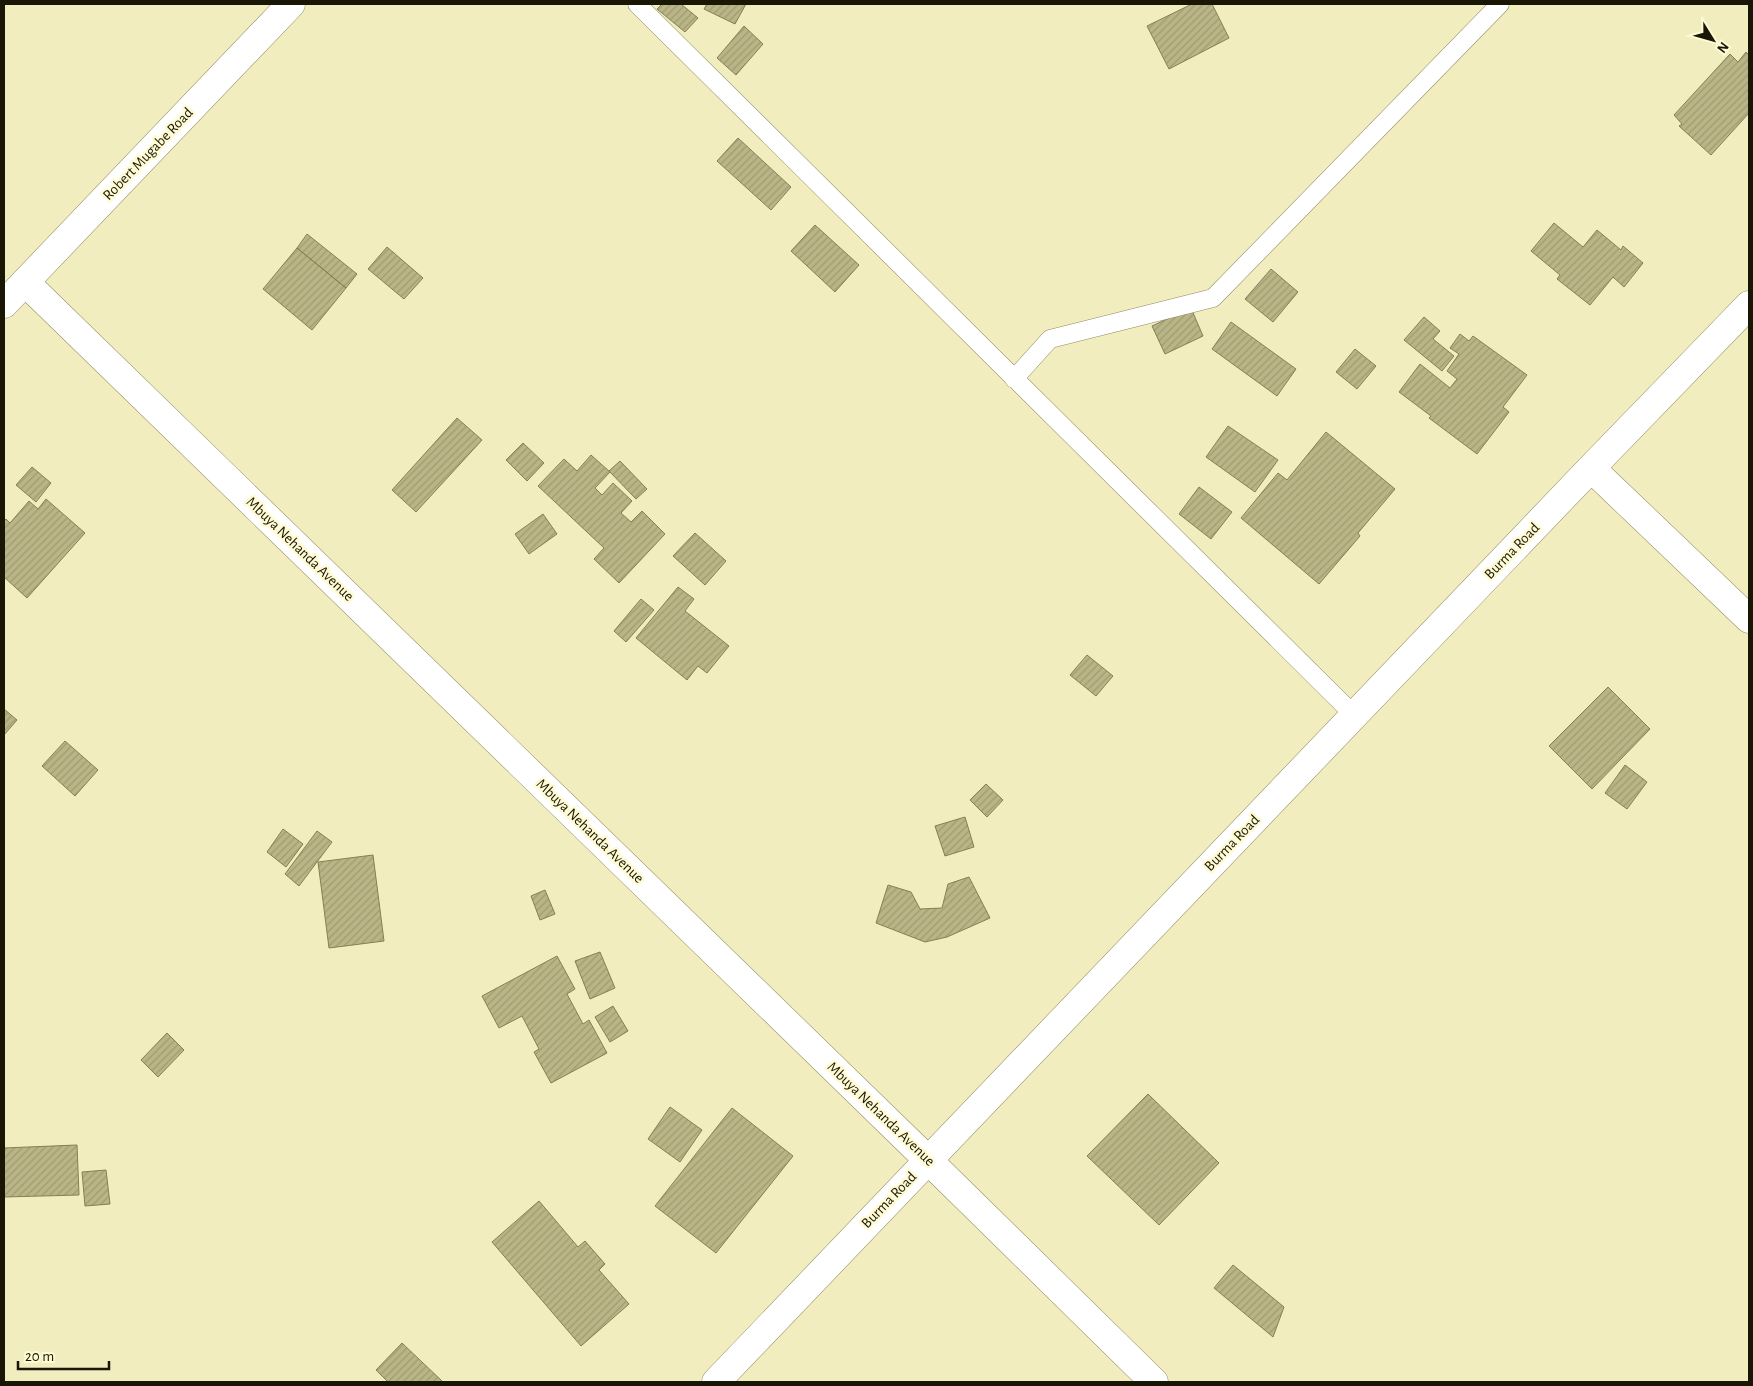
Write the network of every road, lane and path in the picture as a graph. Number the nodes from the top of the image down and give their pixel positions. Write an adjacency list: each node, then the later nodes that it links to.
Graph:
1 (291, 4): 4 (street, Robert Mugabe Road)
2 (637, 4): 7 (lane)
3 (1500, 4): 7 (lane)
4 (25, 282): 5 (street, Robert Mugabe Road); 11 (street, Mbuya Nehanda Avenue)
5 (4, 304)
6 (1749, 305): 8 (street, Burma Road)
7 (1014, 379): 10 (lane)
8 (1591, 468): 9 (street); 10 (street, Burma Road)
9 (1749, 619)
10 (1355, 716): 11 (street, Burma Road)
11 (928, 1160): 12 (street, Burma Road); 13 (street, Mbuya Nehanda Avenue)
12 (716, 1382)
13 (1154, 1382)

